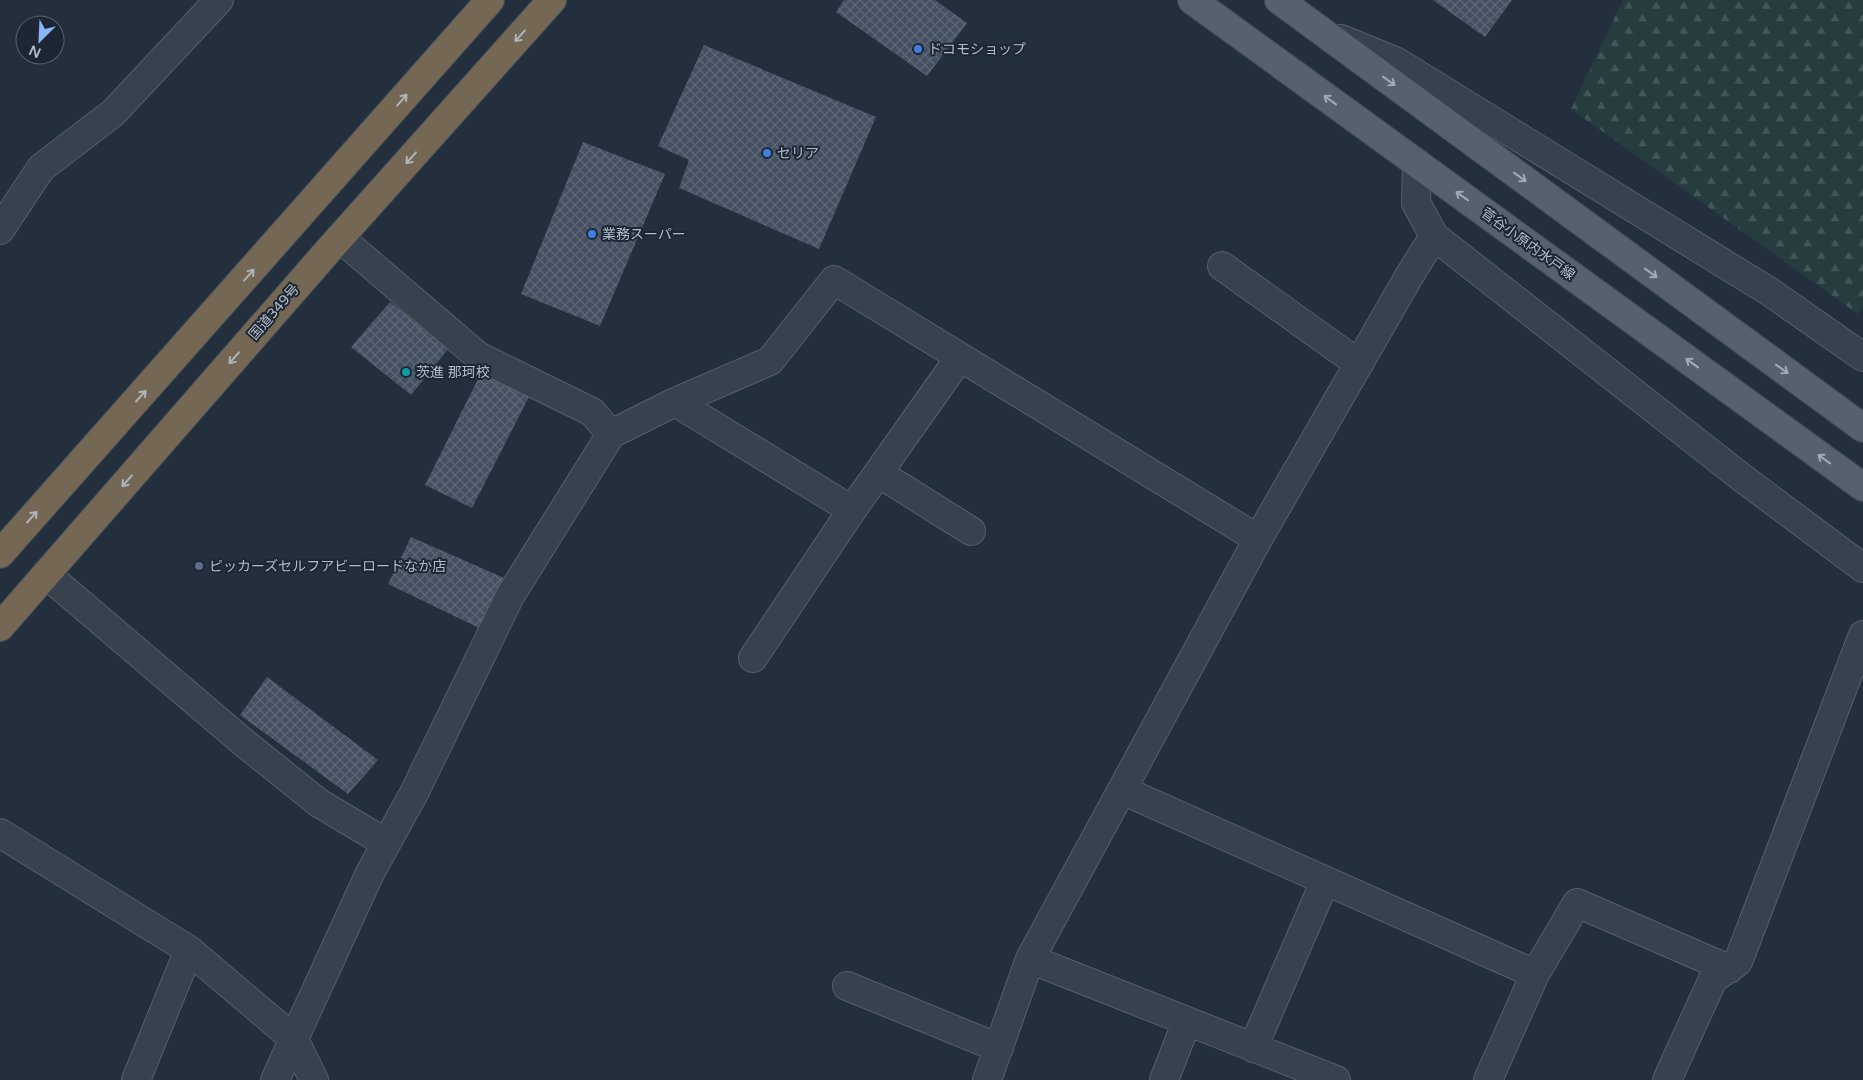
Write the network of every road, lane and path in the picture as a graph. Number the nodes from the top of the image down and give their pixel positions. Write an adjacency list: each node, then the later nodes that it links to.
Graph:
1 (219, 0): 8 (street)
2 (490, 0): 23 (highway, one-way to 2)
3 (552, 0): 10 (highway, 国道349号, one-way to 10)
4 (1192, 0): 7 (main road, 菅谷小原内水戸線, one-way to 4)
5 (1279, 0): 6 (main road)
6 (1321, 31): 13 (street); 16 (main road, one-way to 16)
7 (1416, 163): 9 (street); 19 (main road, 菅谷小原内水戸線, one-way to 7)
8 (0, 230)
9 (1434, 236): 14 (street); 24 (street)
10 (340, 238): 17 (street); 25 (highway, 国道349号, one-way to 25)
11 (1222, 266): 14 (street)
12 (960, 357): 15 (street); 18 (street); 22 (street)
13 (1863, 357)
14 (1359, 364): 22 (street)
15 (675, 402): 17 (street); 20 (street)
16 (1863, 428)
17 (611, 434): 31 (street)
18 (880, 474): 20 (street); 21 (street)
19 (1863, 487)
20 (852, 510): 28 (street)
21 (971, 531)
22 (1258, 539): 29 (street)
23 (4, 541)
24 (1863, 568)
25 (46, 574): 26 (highway, 国道349号); 31 (street)
26 (0, 627)
27 (1863, 635): 35 (street)
28 (753, 658)
29 (1122, 790): 32 (street); 34 (street)
30 (0, 833): 33 (street)
31 (386, 843): 39 (street)
32 (1325, 881): 36 (street); 41 (street)
33 (189, 950): 39 (street); 42 (street)
34 (1030, 959): 38 (street); 40 (street)
35 (1729, 969): 36 (street); 49 (street)
36 (1535, 974): 48 (street)
37 (847, 986): 40 (street)
38 (1187, 1021): 41 (street); 46 (street)
39 (294, 1039): 43 (street); 44 (street)
40 (998, 1048): 45 (street)
41 (1253, 1048): 47 (street)
42 (136, 1080)
43 (275, 1080)
44 (314, 1080)
45 (987, 1080)
46 (1164, 1080)
47 (1336, 1080)
48 (1488, 1080)
49 (1667, 1080)

